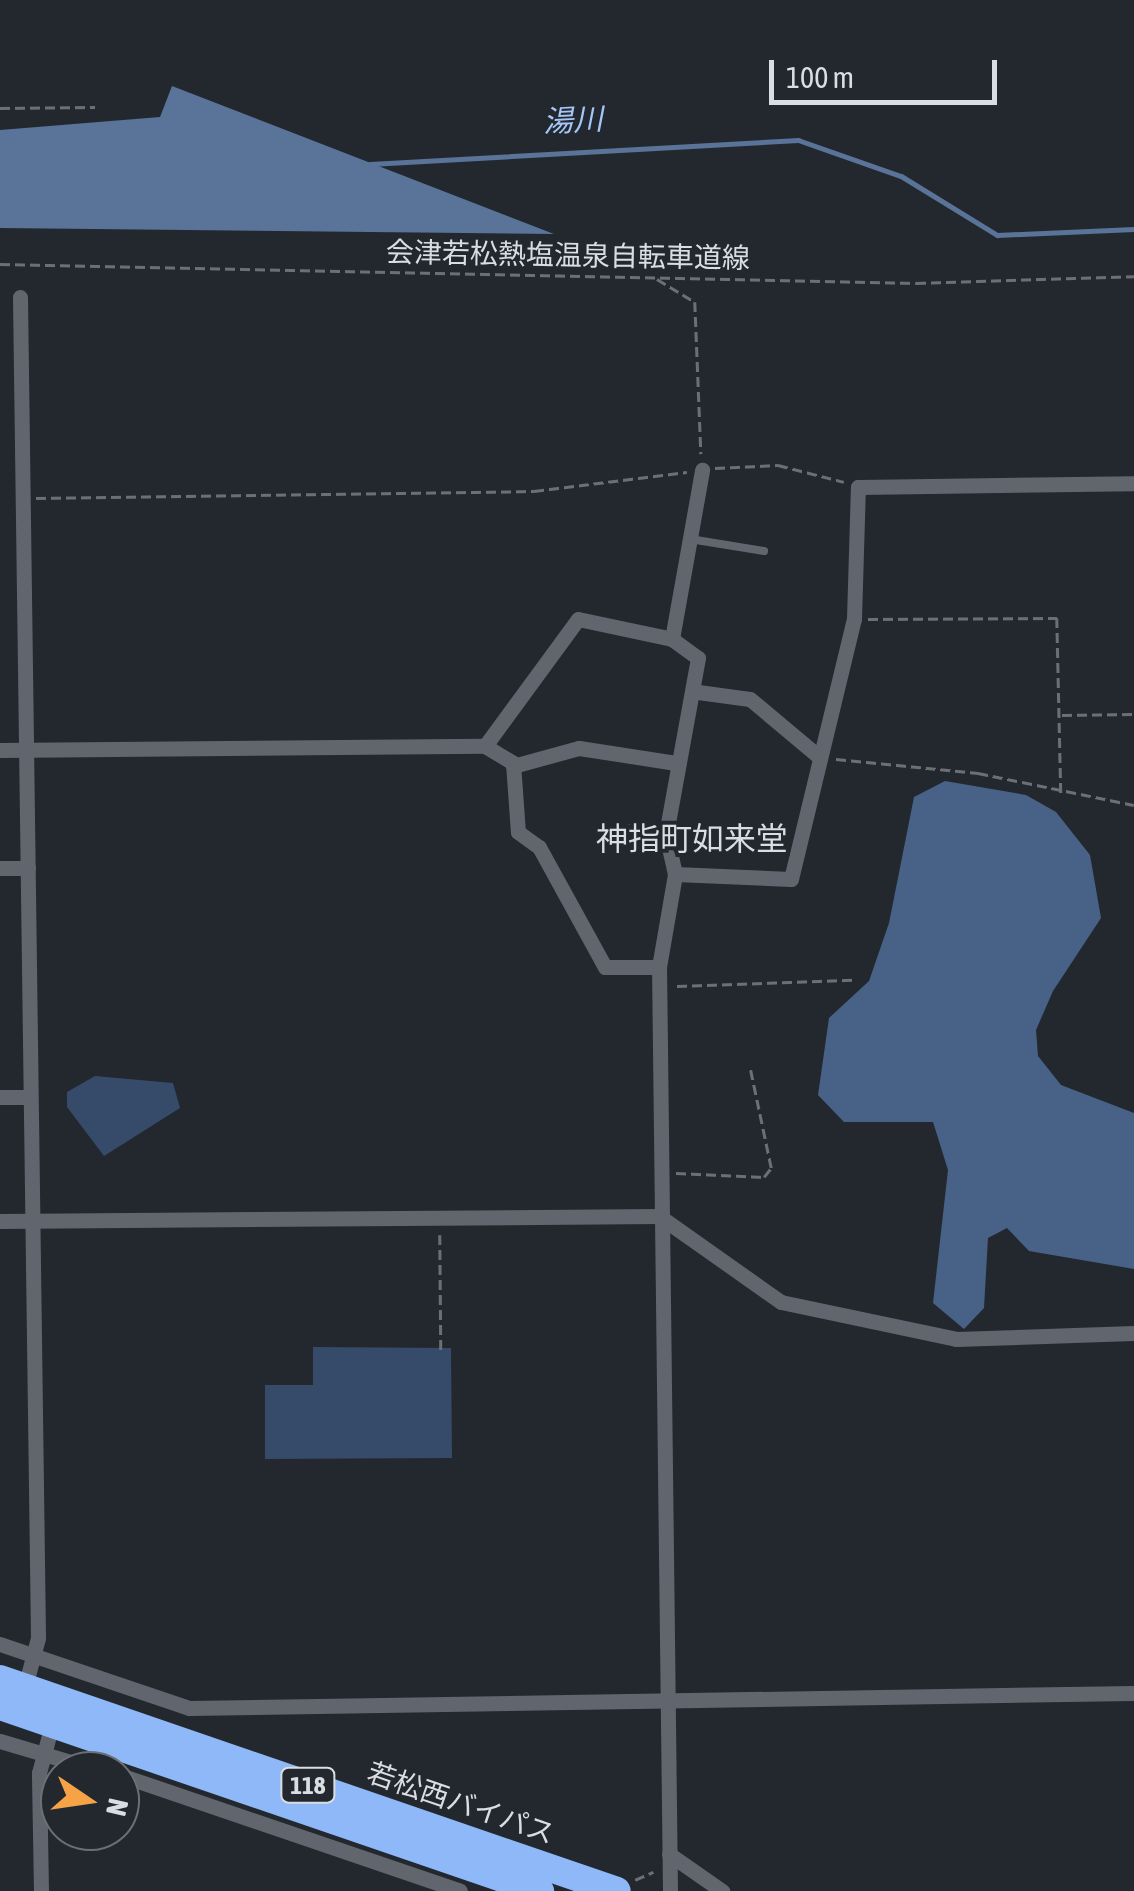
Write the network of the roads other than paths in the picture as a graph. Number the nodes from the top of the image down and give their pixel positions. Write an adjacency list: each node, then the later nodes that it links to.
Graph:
1 (20, 297): 10 (street)
2 (702, 470): 4 (street)
3 (1134, 483): 11 (street)
4 (696, 540): 5 (lane); 6 (street)
5 (764, 551)
6 (672, 638): 7 (street); 8 (street)
7 (698, 692): 11 (street); 12 (street)
8 (486, 746): 10 (street); 13 (street)
9 (0, 750): 10 (street)
10 (25, 750): 17 (street)
11 (819, 758): 18 (street)
12 (676, 763): 13 (street); 15 (street)
13 (513, 766): 19 (street)
14 (631, 828): 15 (lane)
15 (666, 836): 18 (street)
16 (0, 868): 17 (street)
17 (28, 868): 20 (street)
18 (675, 874): 19 (street)
19 (659, 968): 22 (street)
20 (30, 1097): 21 (street); 23 (street)
21 (0, 1098)
22 (659, 1216): 23 (street); 25 (street); 30 (street)
23 (32, 1221): 24 (street); 27 (street)
24 (0, 1222)
25 (1134, 1333)
26 (0, 1644): 27 (street)
27 (37, 1651): 28 (street); 30 (street)
28 (12, 1683): 42 (highway, 若松西バイパス / 118)
29 (1134, 1693): 30 (street)
30 (667, 1700): 38 (street)
31 (0, 1706): 32 (highway, 若松西バイパス / 118)
32 (52, 1724): 34 (street); 41 (highway, 若松西バイパス / 118)
33 (0, 1741): 35 (street)
34 (43, 1751)
35 (40, 1760)
36 (140, 1782): 40 (street)
37 (41, 1851): 39 (street)
38 (669, 1854): 43 (street); 44 (street)
39 (41, 1891)
40 (460, 1891)
41 (540, 1891)
42 (617, 1891)
43 (670, 1891)
44 (722, 1891)

